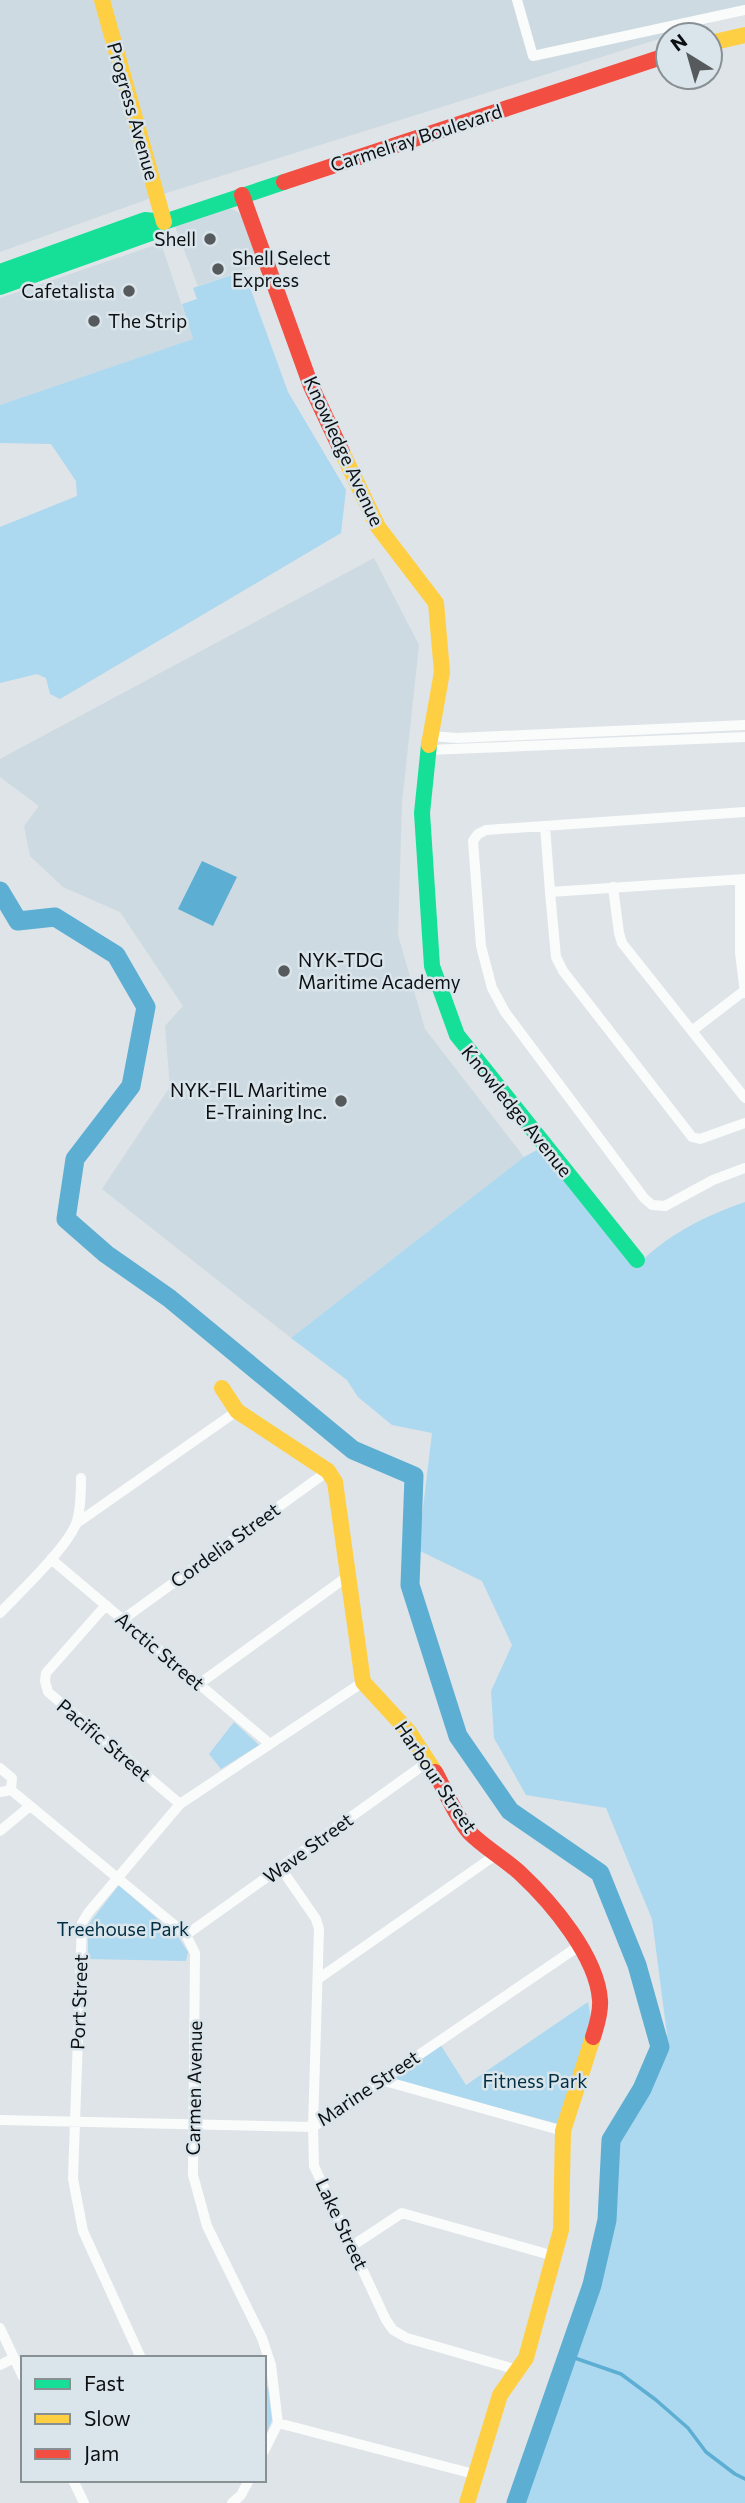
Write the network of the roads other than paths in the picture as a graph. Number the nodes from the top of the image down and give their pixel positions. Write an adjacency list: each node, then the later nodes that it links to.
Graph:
1 (102, 0): 8 (street, Progress Avenue)
2 (517, 0): 3 (street)
3 (745, 10)
4 (745, 35): 5 (street)
5 (724, 40)
6 (654, 60): 7 (street, Carmelray Boulevard)
7 (242, 195): 8 (street, Carmelray Boulevard); 13 (street, Knowledge Avenue)
8 (164, 222): 9 (street, Carmelray Boulevard); 10 (street, Carmelray Boulevard)
9 (0, 272)
10 (0, 287)
11 (745, 725): 13 (street)
12 (745, 737): 13 (street)
13 (429, 743): 25 (street, Knowledge Avenue)
14 (745, 812): 15 (street)
15 (545, 826): 18 (street); 24 (street)
16 (742, 880): 17 (street); 19 (street)
17 (613, 887): 18 (street); 21 (street)
18 (550, 892): 23 (street)
19 (743, 958): 20 (street)
20 (744, 992): 21 (street)
21 (693, 1030): 22 (street)
22 (745, 1098)
23 (745, 1123)
24 (745, 1168)
25 (637, 1260)
26 (222, 1388): 27 (street)
27 (237, 1411): 28 (street); 30 (street)
28 (328, 1471): 32 (street); 35 (street, Cordelia Street)
29 (81, 1478): 30 (street)
30 (77, 1523): 31 (street)
31 (51, 1559): 33 (street, Arctic Street); 34 (street)
32 (348, 1576): 36 (street); 37 (street)
33 (106, 1605): 35 (street, Arctic Street); 42 (street, Pacific Street)
34 (0, 1614)
35 (122, 1619): 37 (street, Arctic Street)
36 (363, 1682): 38 (street, Port Street); 39 (street, Harbour Street)
37 (199, 1684): 38 (street, Arctic Street)
38 (270, 1744): 42 (street, Port Street)
39 (429, 1761): 45 (street, Harbour Street); 46 (street, Wave Street)
40 (0, 1768): 41 (street)
41 (6, 1791): 43 (street)
42 (180, 1804): 47 (street, Port Street)
43 (30, 1806): 44 (street); 47 (street)
44 (0, 1831)
45 (496, 1854): 49 (street, Harbour Street); 50 (street)
46 (281, 1867): 48 (street, Wave Street); 50 (street, Lake Street)
47 (118, 1878): 48 (street); 53 (street, Port Street)
48 (186, 1935): 54 (street, Carmen Avenue)
49 (579, 1946): 51 (street, Marine Street); 56 (street, Harbour Street)
50 (318, 1979): 55 (street, Lake Street)
51 (381, 2080): 55 (street, Marine Street); 56 (street)
52 (0, 2120): 53 (street, Marine Street)
53 (75, 2122): 54 (street, Marine Street); 60 (street, Port Street)
54 (195, 2125): 55 (street, Marine Street); 65 (street, Carmen Avenue)
55 (313, 2127): 57 (street, Lake Street)
56 (563, 2131): 58 (street, Harbour Street)
57 (352, 2246): 58 (street); 63 (street, Lake Street)
58 (554, 2256): 63 (street, Harbour Street)
59 (0, 2328): 61 (street)
60 (140, 2356)
61 (14, 2358): 62 (street); 64 (street)
62 (0, 2365)
63 (518, 2370): 67 (street, Harbour Street)
64 (21, 2373)
65 (278, 2423): 66 (street); 67 (street)
66 (266, 2447)
67 (474, 2474): 72 (street, Harbour Street)
68 (74, 2482): 70 (street)
69 (248, 2482): 71 (street)
70 (84, 2503)
71 (232, 2503)
72 (467, 2503)

